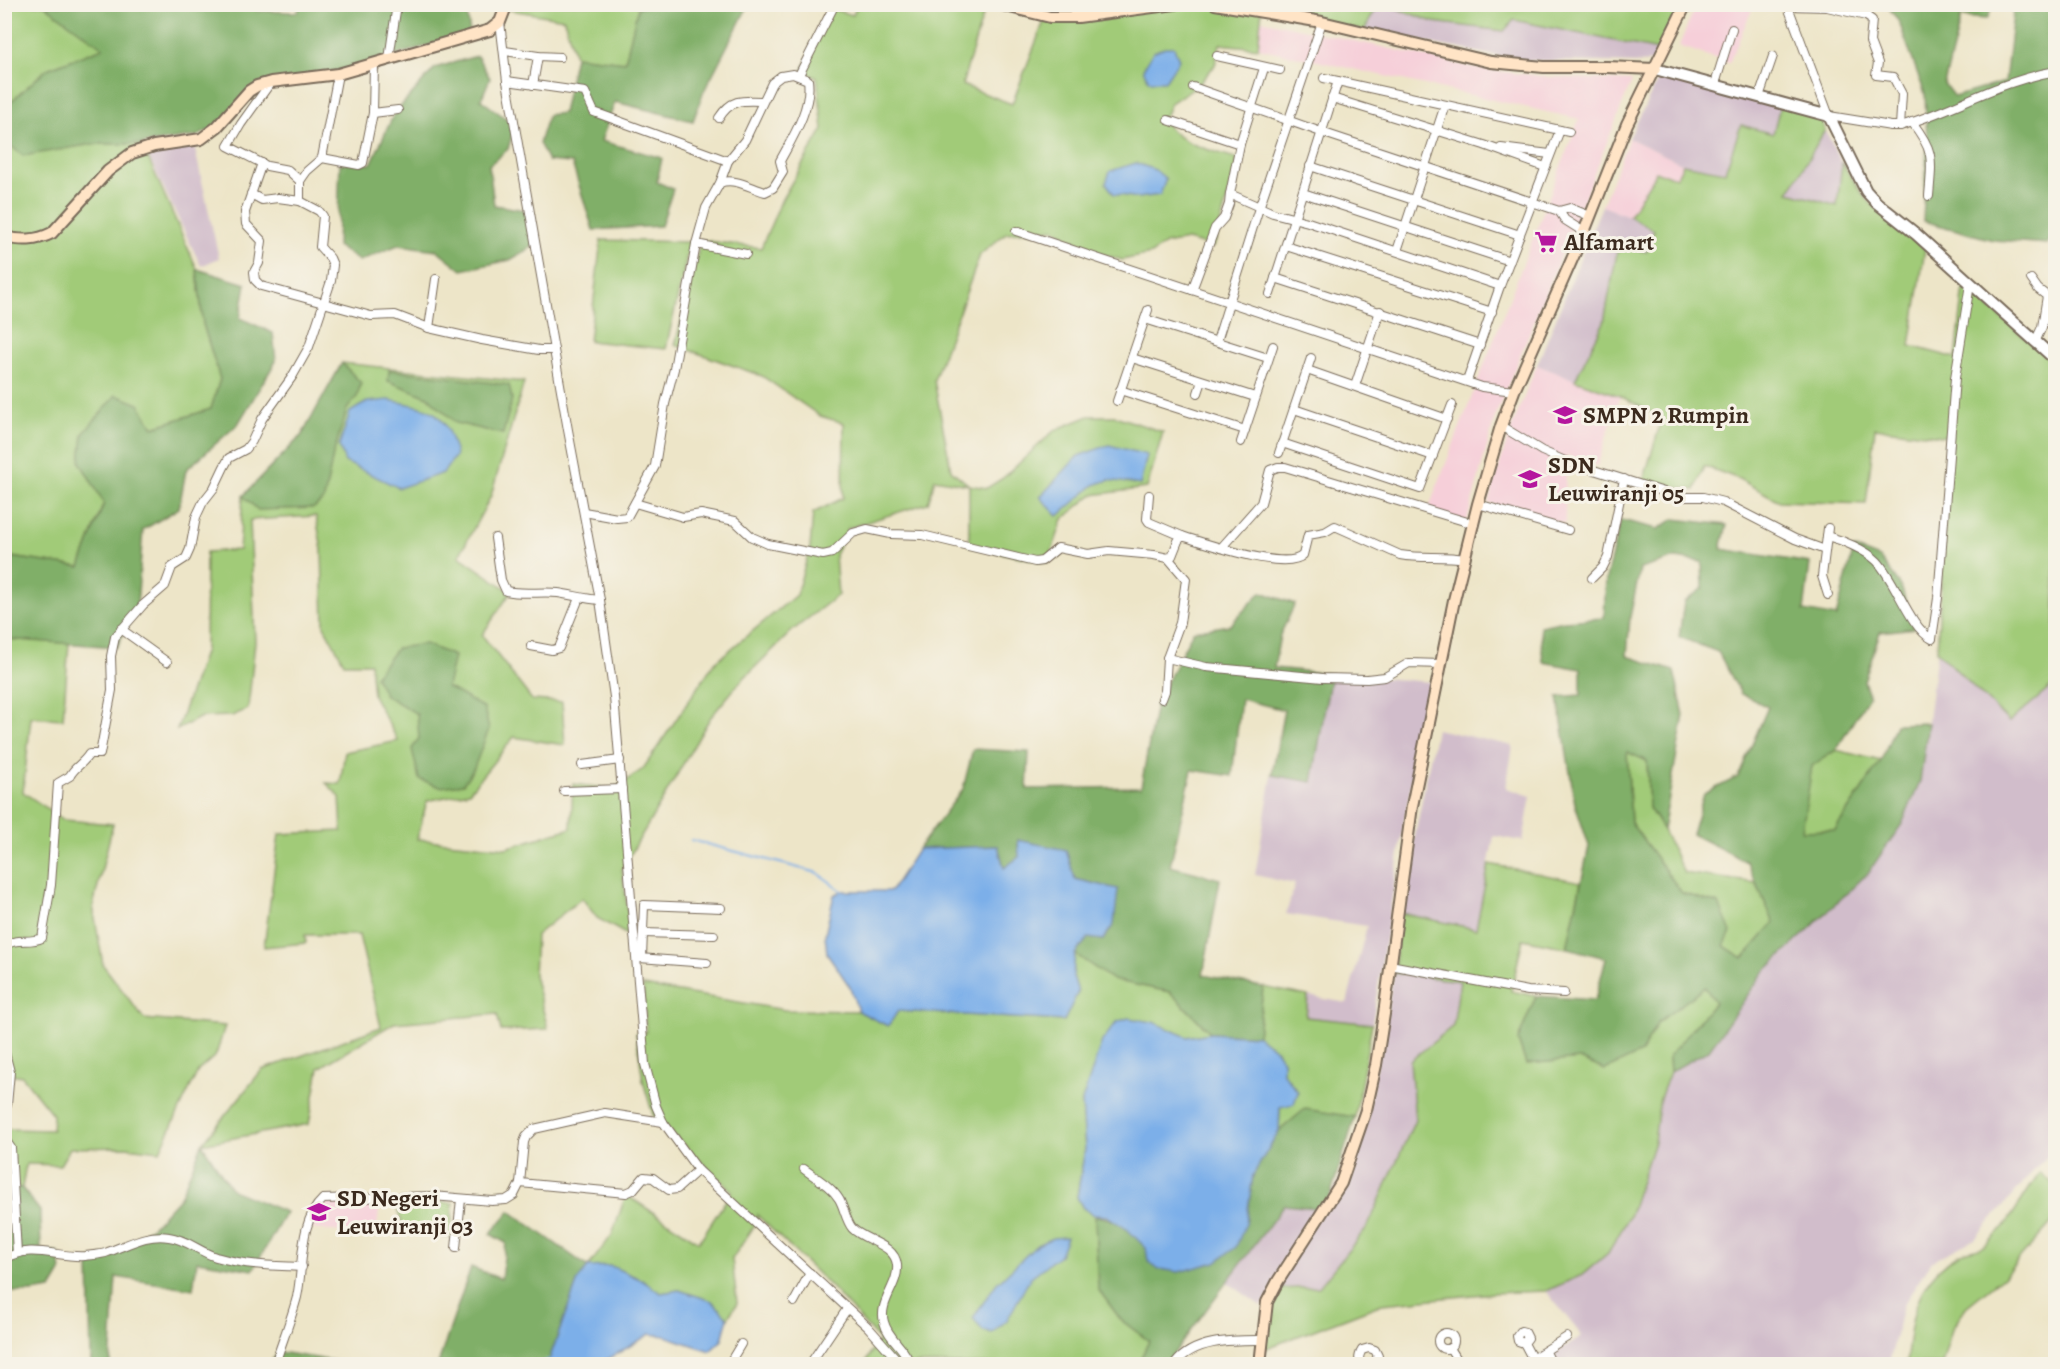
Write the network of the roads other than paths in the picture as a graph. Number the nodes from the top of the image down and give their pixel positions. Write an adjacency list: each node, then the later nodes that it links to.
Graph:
1 (397, 4): 19 (street)
2 (507, 4): 12 (main road)
3 (835, 4): 26 (street)
4 (998, 4): 5 (main road)
5 (1175, 4)
6 (1215, 4): 11 (main road)
7 (1686, 4): 22 (main road)
8 (1868, 4): 10 (street)
9 (1788, 5): 10 (street); 41 (street)
10 (1866, 16): 46 (street)
11 (1322, 21): 22 (main road); 44 (street)
12 (500, 22): 14 (street); 19 (main road)
13 (1731, 29): 31 (street)
14 (505, 51): 15 (street); 28 (street)
15 (538, 56): 18 (street); 32 (street)
16 (1217, 56): 21 (street)
17 (1773, 56): 34 (street)
18 (560, 57)
19 (389, 59): 20 (main road)
20 (375, 64): 25 (main road); 40 (street)
21 (1264, 68): 23 (street); 38 (street)
22 (1655, 69): 31 (street); 71 (main road)
23 (1280, 70)
24 (2055, 70): 45 (street)
25 (338, 74): 30 (main road); 54 (street)
26 (799, 75): 36 (street); 61 (street)
27 (1324, 78): 29 (street)
28 (507, 81): 32 (street); 102 (street)
29 (1338, 81): 35 (street); 37 (street)
30 (272, 82): 56 (street); 77 (main road)
31 (1715, 84): 34 (street)
32 (533, 85): 55 (street)
33 (1193, 87): 38 (street)
34 (1759, 97): 41 (street)
35 (1332, 99): 48 (street); 49 (street)
36 (762, 101): 42 (street); 55 (street)
37 (1445, 105): 47 (street); 49 (street)
38 (1252, 107): 44 (street); 51 (street)
39 (398, 110): 40 (street)
40 (373, 113): 54 (street)
41 (1829, 116): 46 (street); 86 (street)
42 (719, 118)
43 (1168, 120): 51 (street)
44 (1288, 121): 48 (street); 69 (street)
45 (1912, 122): 46 (street); 65 (street)
46 (1900, 126)
47 (1560, 130): 50 (street); 53 (street)
48 (1321, 132): 57 (street); 58 (street)
49 (1437, 132): 52 (street); 58 (street)
50 (1569, 132)
51 (1240, 144): 64 (street)
52 (1484, 145): 53 (street); 59 (street)
53 (1550, 154): 59 (street)
54 (322, 158): 60 (street)
55 (728, 161): 61 (street)
56 (261, 163): 60 (street); 63 (street)
57 (1310, 166): 62 (street); 66 (street)
58 (1425, 166): 66 (street); 68 (street)
59 (1545, 167): 68 (street)
60 (300, 181): 67 (street)
61 (720, 183): 78 (street)
62 (1303, 193): 72 (street); 73 (street)
63 (251, 194): 67 (street); 90 (street)
64 (1230, 194): 69 (street); 88 (street)
65 (1929, 195)
66 (1414, 200): 73 (street); 76 (street)
67 (300, 201): 90 (street)
68 (1533, 202): 70 (street); 76 (street)
69 (1259, 208): 72 (street); 91 (street)
70 (1559, 210): 71 (street); 75 (street)
71 (1590, 216): 75 (main road)
72 (1294, 219): 79 (street); 80 (street)
73 (1405, 226): 80 (street); 82 (street)
74 (1016, 231): 88 (street)
75 (1584, 232): 113 (main road)
76 (1520, 235): 82 (street)
77 (4, 237)
78 (696, 244): 81 (street); 129 (street)
79 (1286, 246): 83 (street); 94 (street)
80 (1397, 251): 87 (street)
81 (746, 254)
82 (1510, 261): 87 (street)
83 (1275, 278): 89 (street); 93 (street)
84 (436, 279): 96 (street)
85 (2031, 279): 98 (street)
86 (1970, 284): 98 (street); 137 (street)
87 (1500, 286): 94 (street)
88 (1192, 290): 91 (street)
89 (1270, 294)
90 (323, 303): 96 (street); 144 (street)
91 (1230, 303): 97 (street); 101 (street)
92 (1148, 310): 95 (street)
93 (1380, 311): 99 (street); 101 (street)
94 (1492, 312): 99 (street)
95 (1145, 319): 97 (street); 103 (street)
96 (429, 328): 102 (street)
97 (1217, 341): 104 (street)
98 (2035, 342): 106 (street)
99 (1480, 345): 109 (street)
100 (1273, 346): 104 (street)
101 (1367, 348): 109 (street); 110 (street)
102 (554, 350): 131 (street)
103 (1132, 358): 108 (street); 111 (street)
104 (1268, 358): 115 (street)
105 (1311, 358): 107 (street)
106 (2055, 360)
107 (1307, 370): 110 (street); 119 (street)
108 (1202, 381): 114 (street); 115 (street)
109 (1467, 381): 112 (street)
110 (1355, 386): 120 (street)
111 (1120, 390): 116 (street); 122 (street)
112 (1496, 390): 113 (street); 117 (street)
113 (1514, 391): 117 (main road)
114 (1198, 393)
115 (1256, 397): 122 (street)
116 (1117, 401)
117 (1510, 403): 121 (main road)
118 (1452, 405): 120 (street)
119 (1294, 409): 124 (street); 126 (street)
120 (1447, 419): 126 (street)
121 (1501, 426): 127 (street); 130 (main road)
122 (1245, 430): 123 (street)
123 (1241, 442)
124 (1282, 444): 125 (street); 126 (street)
125 (1279, 453)
126 (1433, 456)
127 (1624, 479): 137 (street); 140 (street)
128 (1149, 495): 134 (street)
129 (635, 502): 131 (street); 138 (street)
130 (1478, 504): 132 (main road); 133 (street)
131 (584, 512): 143 (street)
132 (1474, 524): 136 (street); 139 (main road)
133 (1568, 530)
134 (1182, 536): 136 (street); 138 (street)
135 (495, 538): 142 (street)
136 (1221, 548): 139 (street)
137 (1825, 550): 141 (street)
138 (1168, 558): 146 (street)
139 (1465, 559): 148 (main road)
140 (1592, 578)
141 (1828, 595)
142 (579, 598): 143 (street); 145 (street)
143 (600, 600): 150 (street)
144 (122, 629): 147 (street); 157 (street)
145 (531, 646)
146 (1167, 658): 148 (street); 149 (street)
147 (167, 662)
148 (1441, 664): 160 (main road)
149 (1162, 699)
150 (620, 760): 151 (street); 152 (street)
151 (582, 765)
152 (622, 789): 153 (street); 158 (street)
153 (564, 791)
154 (722, 908): 155 (street)
155 (642, 933): 156 (street); 158 (street)
156 (714, 935)
157 (4, 946)
158 (639, 958): 159 (street); 164 (street)
159 (707, 963)
160 (1390, 965): 161 (street); 178 (main road)
161 (1564, 993)
162 (4, 1049): 163 (street)
163 (4, 1107)
164 (663, 1122): 167 (street); 168 (street)
165 (4, 1138): 171 (street)
166 (804, 1169): 188 (street)
167 (698, 1170): 168 (street); 174 (street)
168 (520, 1183): 169 (street)
169 (461, 1199): 170 (street); 173 (street)
170 (456, 1248)
171 (17, 1253): 172 (street); 173 (street)
172 (4, 1259)
173 (302, 1267): 184 (street)
174 (810, 1273): 175 (street); 176 (street)
175 (794, 1302)
176 (847, 1309): 186 (street); 187 (street)
177 (1567, 1337): 182 (street)
178 (1262, 1340): 189 (street); 190 (main road)
179 (1524, 1342): 183 (street)
180 (741, 1344): 185 (street)
181 (1450, 1348): 193 (street)
182 (1546, 1352): 183 (street); 195 (street)
183 (1533, 1360): 194 (street)
184 (275, 1365)
185 (729, 1365)
186 (810, 1365)
187 (901, 1365)
188 (910, 1365)
189 (1175, 1365)
190 (1260, 1365)
191 (1362, 1365): 192 (street)
192 (1374, 1365)
193 (1460, 1365)
194 (1524, 1365)
195 (1552, 1365)

